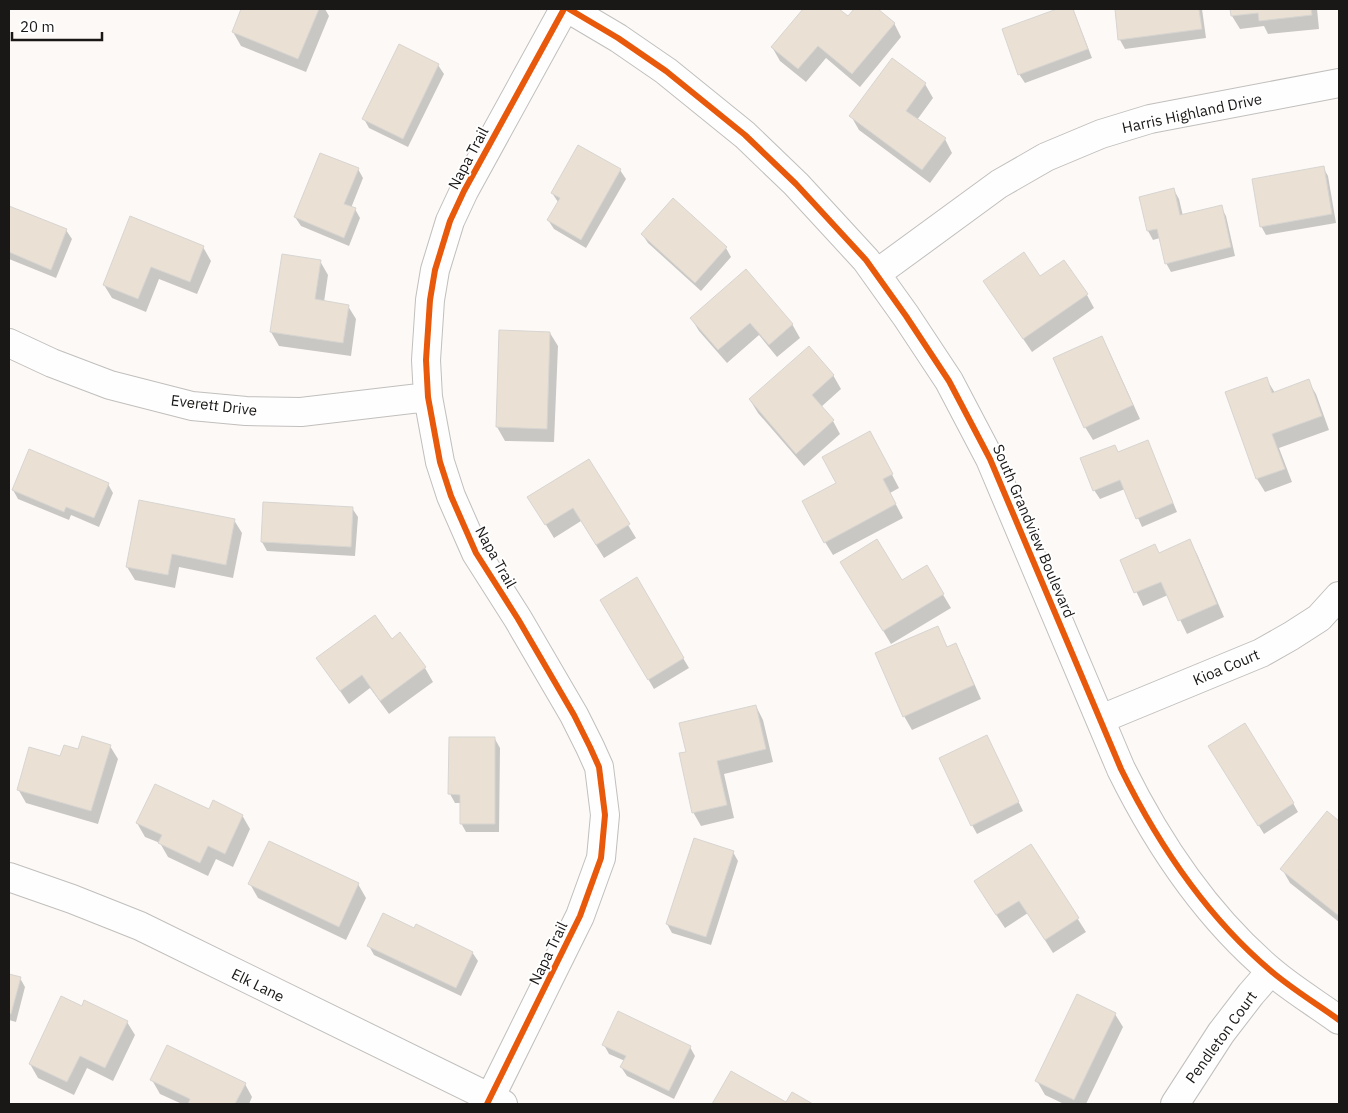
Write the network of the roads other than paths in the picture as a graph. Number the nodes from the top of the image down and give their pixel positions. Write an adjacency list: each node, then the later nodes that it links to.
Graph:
1 (564, 9): 6 (street, Napa Trail)
2 (569, 9): 4 (street, South Grandview Boulevard)
3 (1339, 83): 4 (street, Harris Highland Drive)
4 (876, 274): 8 (street, South Grandview Boulevard)
5 (9, 344): 6 (street, Everett Drive)
6 (428, 397): 12 (street, Napa Trail)
7 (1339, 596): 8 (street, Kioa Court)
8 (1101, 719): 10 (street, South Grandview Boulevard)
9 (9, 877): 12 (street, Elk Lane)
10 (1271, 971): 11 (street, South Grandview Boulevard); 13 (street, Pendleton Court)
11 (1339, 1020)
12 (494, 1102)
13 (1175, 1104)

